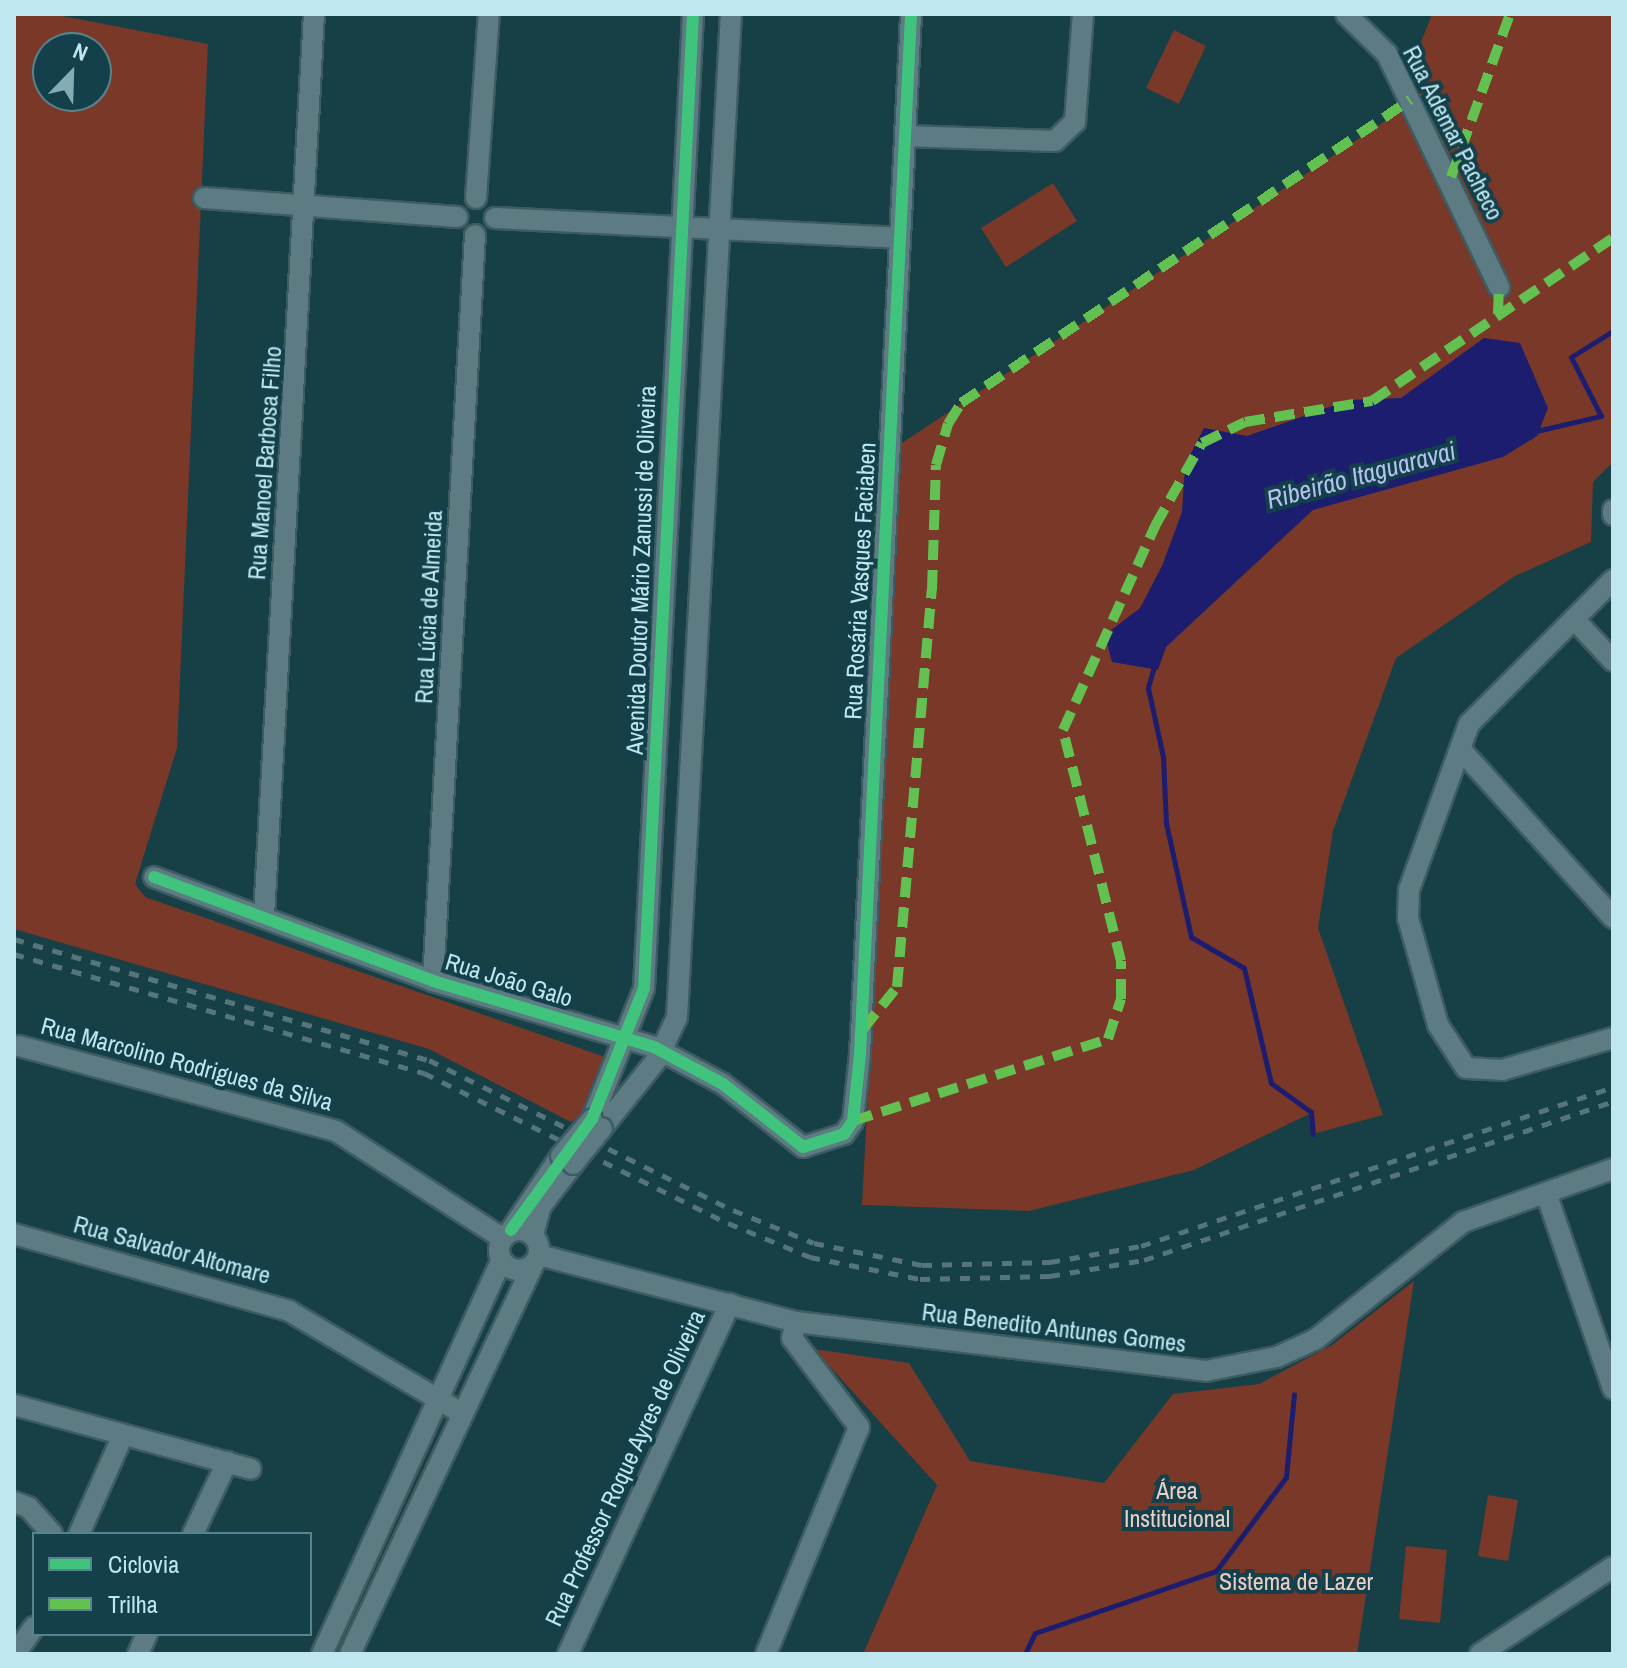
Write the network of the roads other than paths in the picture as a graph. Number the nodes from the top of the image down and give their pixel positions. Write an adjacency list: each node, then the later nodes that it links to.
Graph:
1 (314, 14): 11 (street, Rua Manoel Barbosa Filho)
2 (489, 14): 10 (street)
3 (693, 14): 14 (street, Avenida Doutor Mário Zanussi de Oliveira)
4 (731, 14): 15 (street)
5 (911, 14): 8 (street, Rua Rosária Vasques Faciaben)
6 (1083, 14): 8 (street)
7 (1346, 14): 18 (street, Rua Ademar Pacheco)
8 (905, 136): 17 (street, Rua Rosária Vasques Faciaben)
9 (204, 198): 11 (street)
10 (476, 198): 12 (street); 13 (street)
11 (305, 205): 12 (street); 24 (street, Rua Manoel Barbosa Filho)
12 (457, 217): 16 (street)
13 (495, 218): 14 (street); 16 (street)
14 (680, 229): 15 (street); 27 (street, Avenida Doutor Mário Zanussi de Oliveira)
15 (722, 230): 17 (street); 30 (street)
16 (475, 235): 26 (street, Rua Lúcia de Almeida)
17 (898, 238): 32 (street, Rua Rosária Vasques Faciaben)
18 (1499, 287)
19 (1613, 580): 20 (street)
20 (1574, 619): 21 (street); 22 (street)
21 (1613, 661)
22 (1460, 749): 25 (street); 28 (street)
23 (154, 877): 24 (street, Rua João Galo)
24 (264, 916): 26 (street, Rua João Galo)
25 (1613, 918)
26 (433, 981): 27 (street, Rua João Galo)
27 (627, 1038): 30 (street, Rua João Galo); 31 (street, Avenida Doutor Mário Zanussi de Oliveira)
28 (1613, 1038)
29 (19, 1046): 37 (street, Rua Marcolino Rodrigues da Silva)
30 (662, 1051): 31 (street); 32 (street, Rua João Galo)
31 (597, 1123): 33 (street, bridge)
32 (833, 1141)
33 (567, 1160): 37 (street); 38 (street)
34 (1613, 1169): 35 (street, Rua Benedito Antunes Gomes)
35 (1546, 1193): 41 (street, Rua Benedito Antunes Gomes); 42 (street)
36 (14, 1234): 43 (street, Rua Salvador Altomare)
37 (506, 1234): 38 (street); 39 (street)
38 (535, 1252): 39 (street); 40 (street, Rua Benedito Antunes Gomes); 45 (street)
39 (501, 1261): 43 (street)
40 (730, 1304): 41 (street, Rua Benedito Antunes Gomes); 58 (street, Rua Professor Roque Ayres de Oliveira)
41 (796, 1322): 59 (street)
42 (1613, 1389)
43 (436, 1400): 45 (street, Rua Salvador Altomare); 56 (street)
44 (14, 1405): 46 (street)
45 (463, 1414): 57 (street)
46 (123, 1435): 47 (street); 51 (street)
47 (227, 1462): 48 (street); 52 (street)
48 (251, 1469)
49 (14, 1502): 50 (street)
50 (50, 1532)
51 (80, 1532)
52 (194, 1532)
53 (1613, 1567): 60 (street)
54 (32, 1630): 55 (street)
55 (15, 1654)
56 (322, 1654)
57 (350, 1654)
58 (568, 1654)
59 (766, 1654)
60 (1480, 1654)

